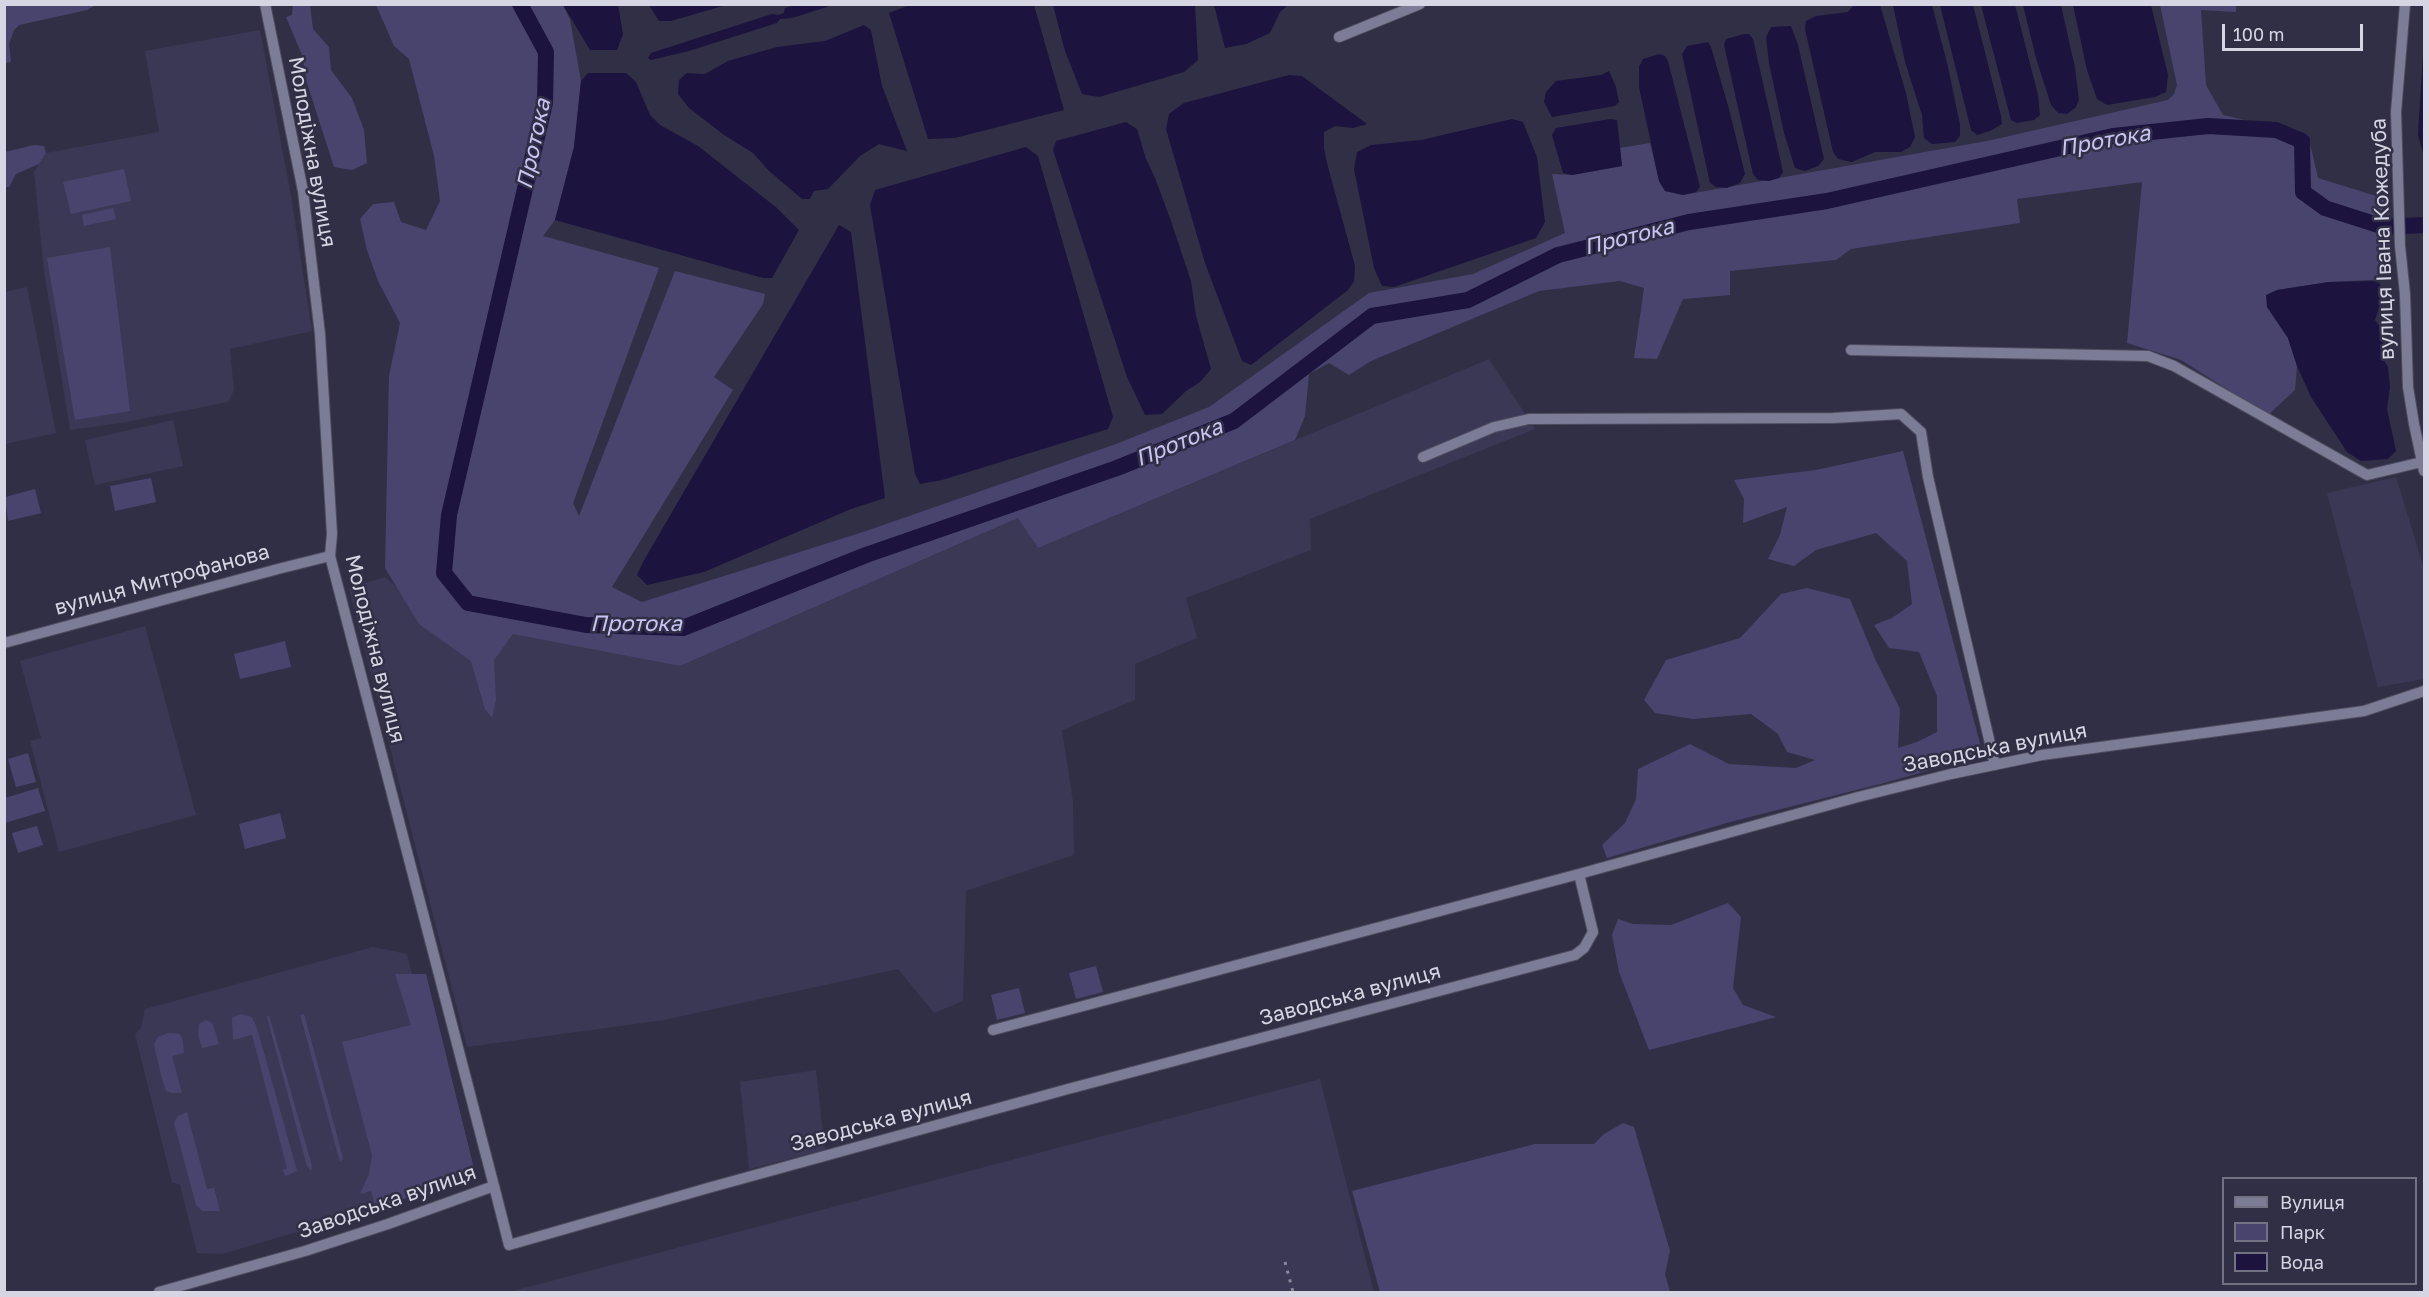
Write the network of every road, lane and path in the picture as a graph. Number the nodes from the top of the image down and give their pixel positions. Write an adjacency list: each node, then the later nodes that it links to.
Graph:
1 (265, 4): 8 (street, Молодіжна вулиця)
2 (1420, 4): 4 (street)
3 (2405, 4): 7 (street, вулиця Івана Кожедуба)
4 (1339, 37)
5 (1851, 350): 7 (street)
6 (1423, 457): 11 (street)
7 (2423, 467)
8 (330, 556): 9 (street, вулиця Митрофанова); 14 (street, Молодіжна вулиця)
9 (4, 643)
10 (2424, 691): 11 (street, Заводська вулиця)
11 (1995, 765): 12 (street, Заводська вулиця)
12 (1579, 874): 13 (street, Заводська вулиця); 14 (street, Заводська вулиця)
13 (993, 1029)
14 (494, 1186): 15 (street, Заводська вулиця)
15 (159, 1293)

